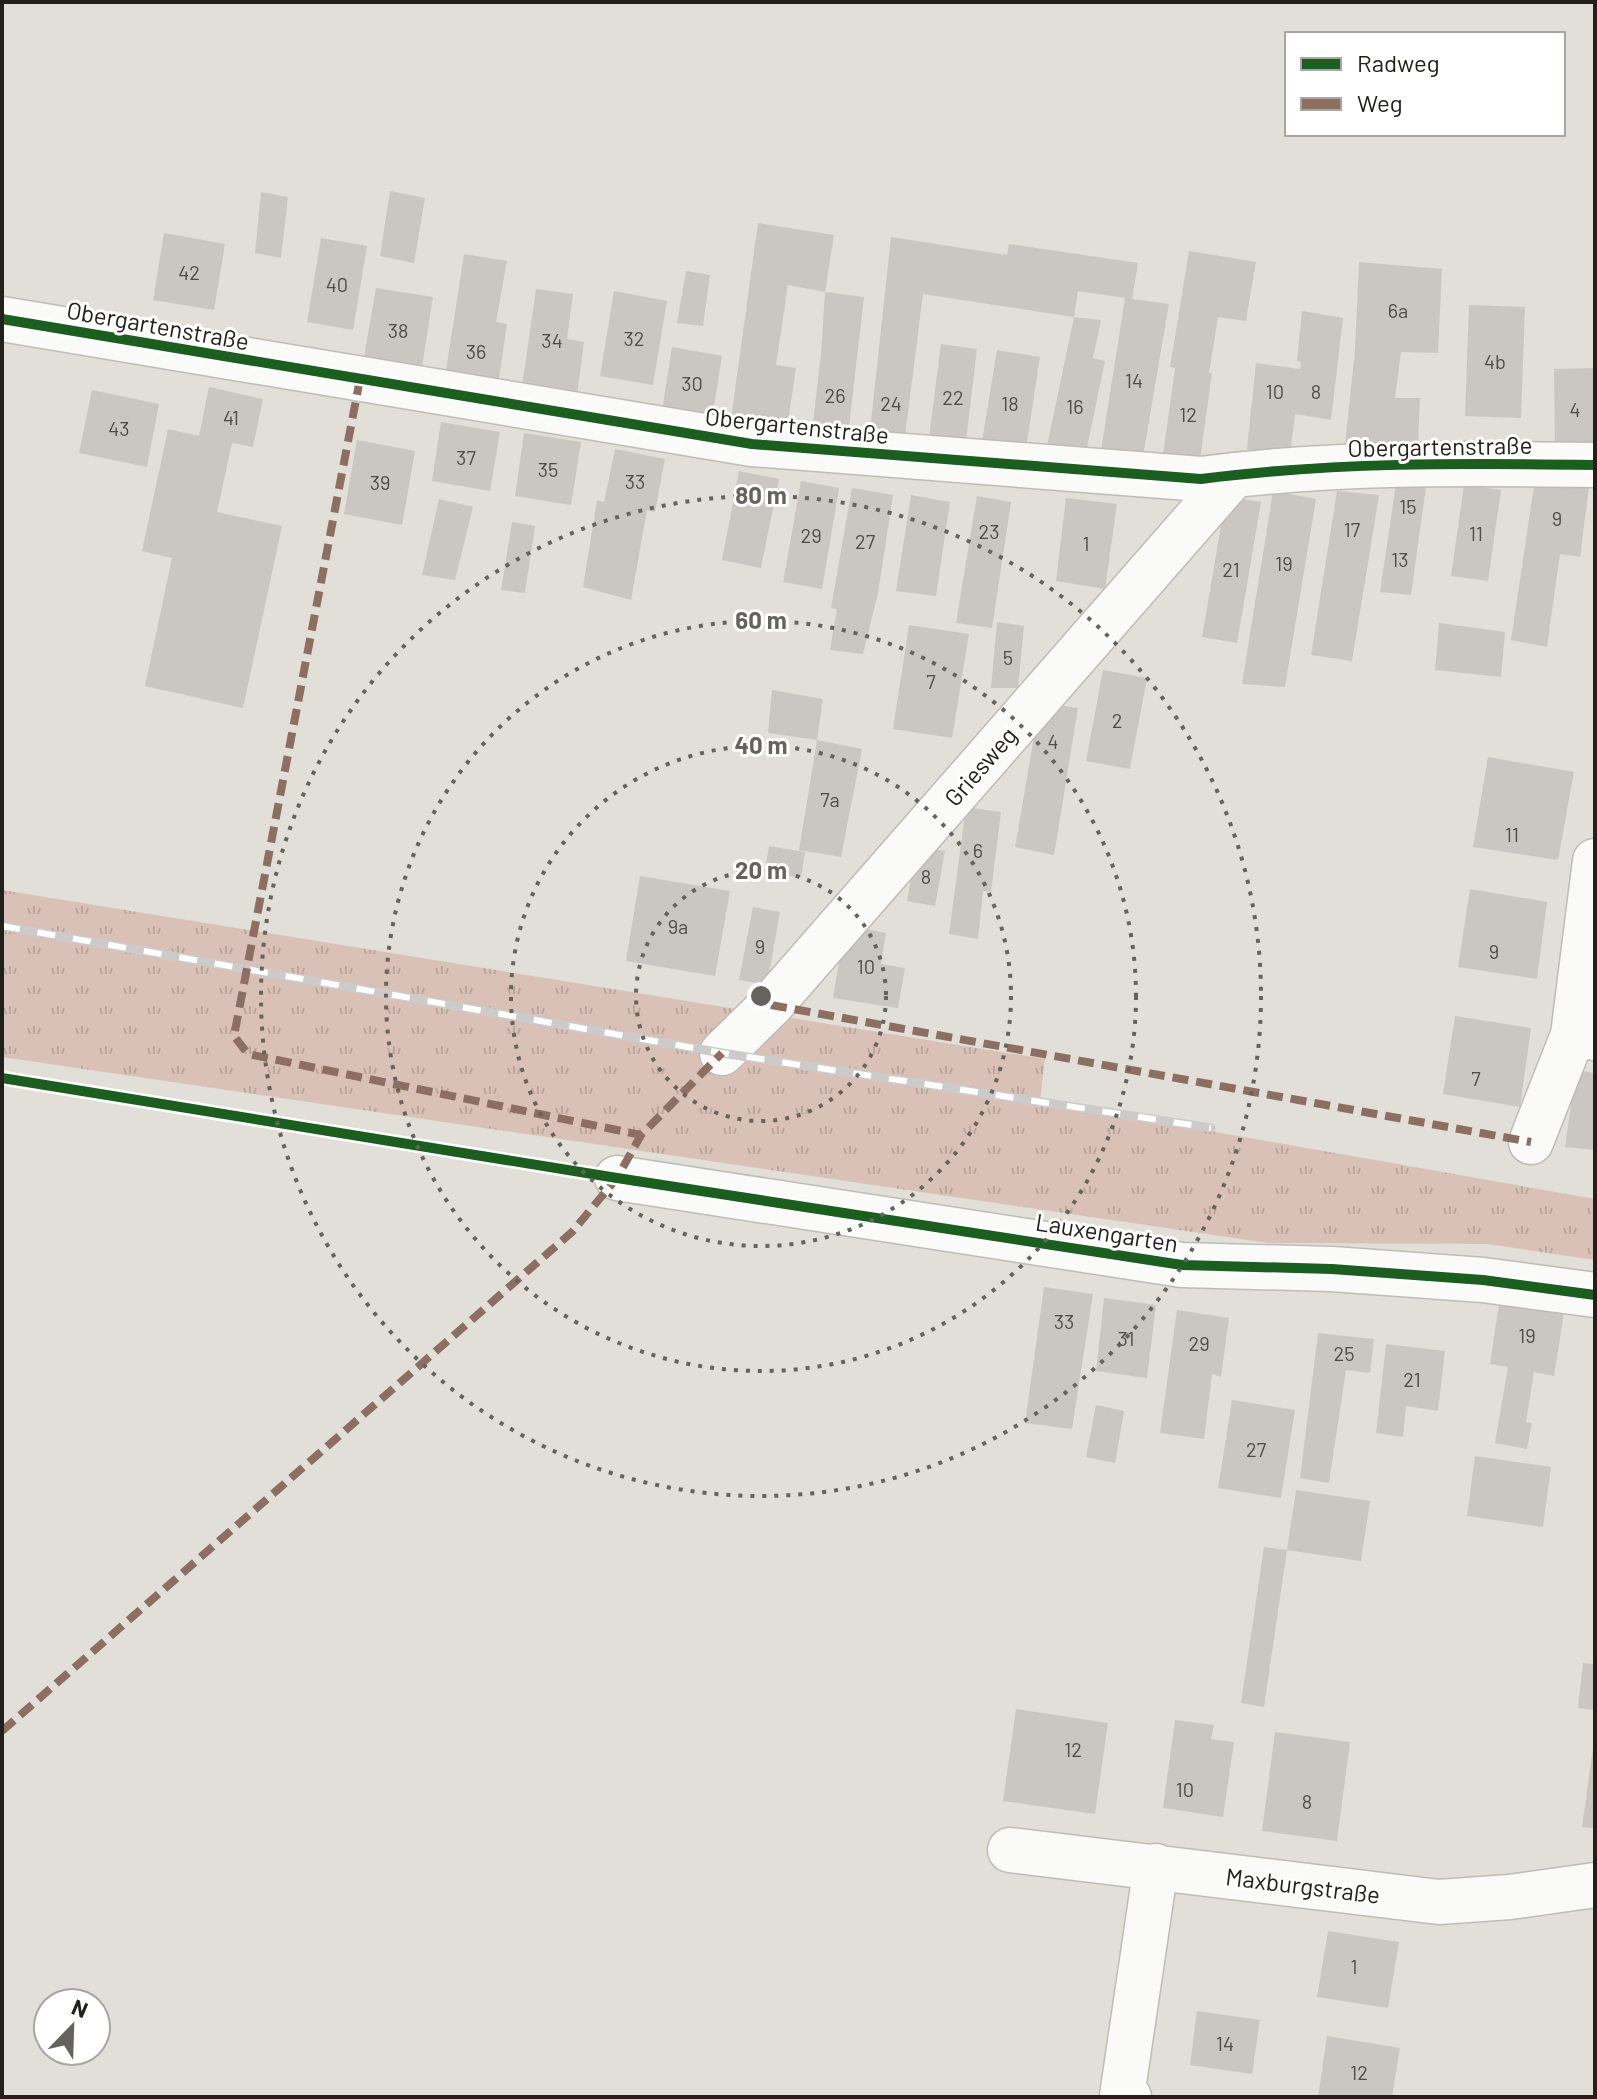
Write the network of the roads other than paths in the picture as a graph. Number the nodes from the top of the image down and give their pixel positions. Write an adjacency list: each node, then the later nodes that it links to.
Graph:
1 (2, 319): 3 (street, Obergartenstraße)
2 (1595, 465): 3 (street, Obergartenstraße)
3 (1234, 475): 6 (street, Griesweg)
4 (1595, 861): 5 (street)
5 (1584, 1037): 7 (street)
6 (722, 1053)
7 (1531, 1142)
8 (617, 1178): 9 (street, Lauxengarten)
9 (1595, 1295)
10 (1010, 1850): 11 (street, Maxburgstraße)
11 (1156, 1866): 12 (street, Maxburgstraße); 13 (street)
12 (1595, 1885)
13 (1129, 2097)

